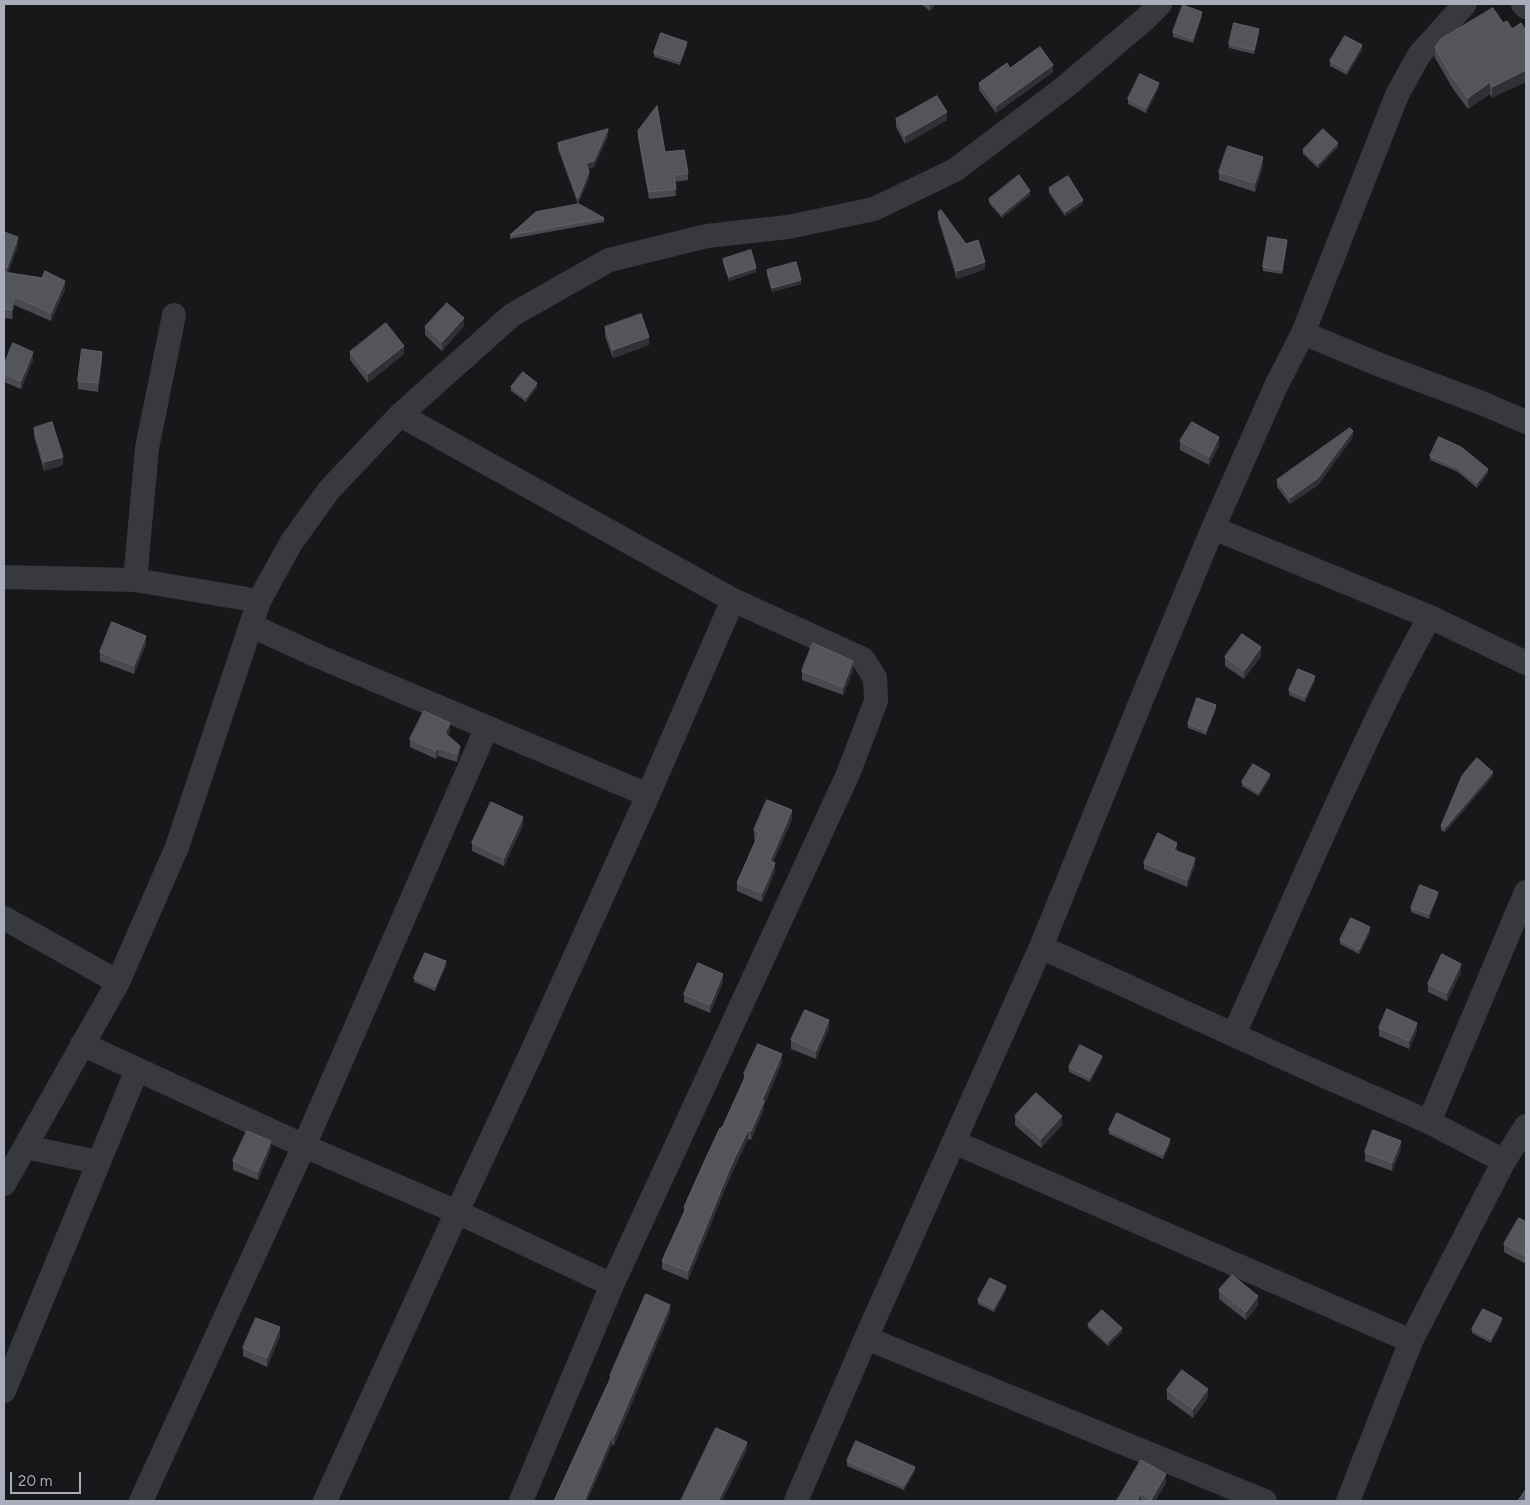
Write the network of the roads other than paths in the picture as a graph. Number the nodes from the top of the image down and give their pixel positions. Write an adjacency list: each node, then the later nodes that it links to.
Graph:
1 (1160, 4): 7 (street)
2 (1465, 4): 6 (street)
3 (1523, 4): 4 (street)
4 (1526, 7)
5 (174, 315): 11 (street)
6 (1303, 333): 8 (street); 9 (street)
7 (400, 415): 12 (street); 13 (street)
8 (1526, 422)
9 (1213, 528): 14 (street); 21 (street)
10 (4, 577): 11 (street)
11 (135, 580): 13 (street)
12 (733, 600): 18 (street); 35 (street)
13 (259, 601): 15 (street)
14 (1430, 617): 16 (street); 23 (street)
15 (252, 626): 17 (street); 22 (street)
16 (1526, 663)
17 (487, 727): 18 (street); 29 (street)
18 (648, 795): 34 (street)
19 (1526, 892): 26 (street)
20 (4, 918): 22 (street)
21 (1041, 947): 23 (street); 28 (street)
22 (118, 982): 24 (street)
23 (1234, 1034): 26 (street)
24 (82, 1044): 25 (street); 30 (street)
25 (137, 1070): 29 (street); 32 (street)
26 (1429, 1122): 31 (street)
27 (1526, 1126): 31 (street)
28 (954, 1142): 36 (street); 37 (street)
29 (304, 1146): 34 (street); 39 (street)
30 (25, 1147): 32 (street); 33 (street)
31 (1504, 1161): 37 (street)
32 (98, 1162): 38 (street)
33 (4, 1184)
34 (457, 1212): 35 (street); 40 (street)
35 (612, 1285): 41 (street)
36 (866, 1338): 42 (street); 43 (street)
37 (1411, 1341): 44 (street)
38 (4, 1391)
39 (140, 1501)
40 (325, 1501)
41 (521, 1501)
42 (796, 1501)
43 (1266, 1501)
44 (1348, 1501)

